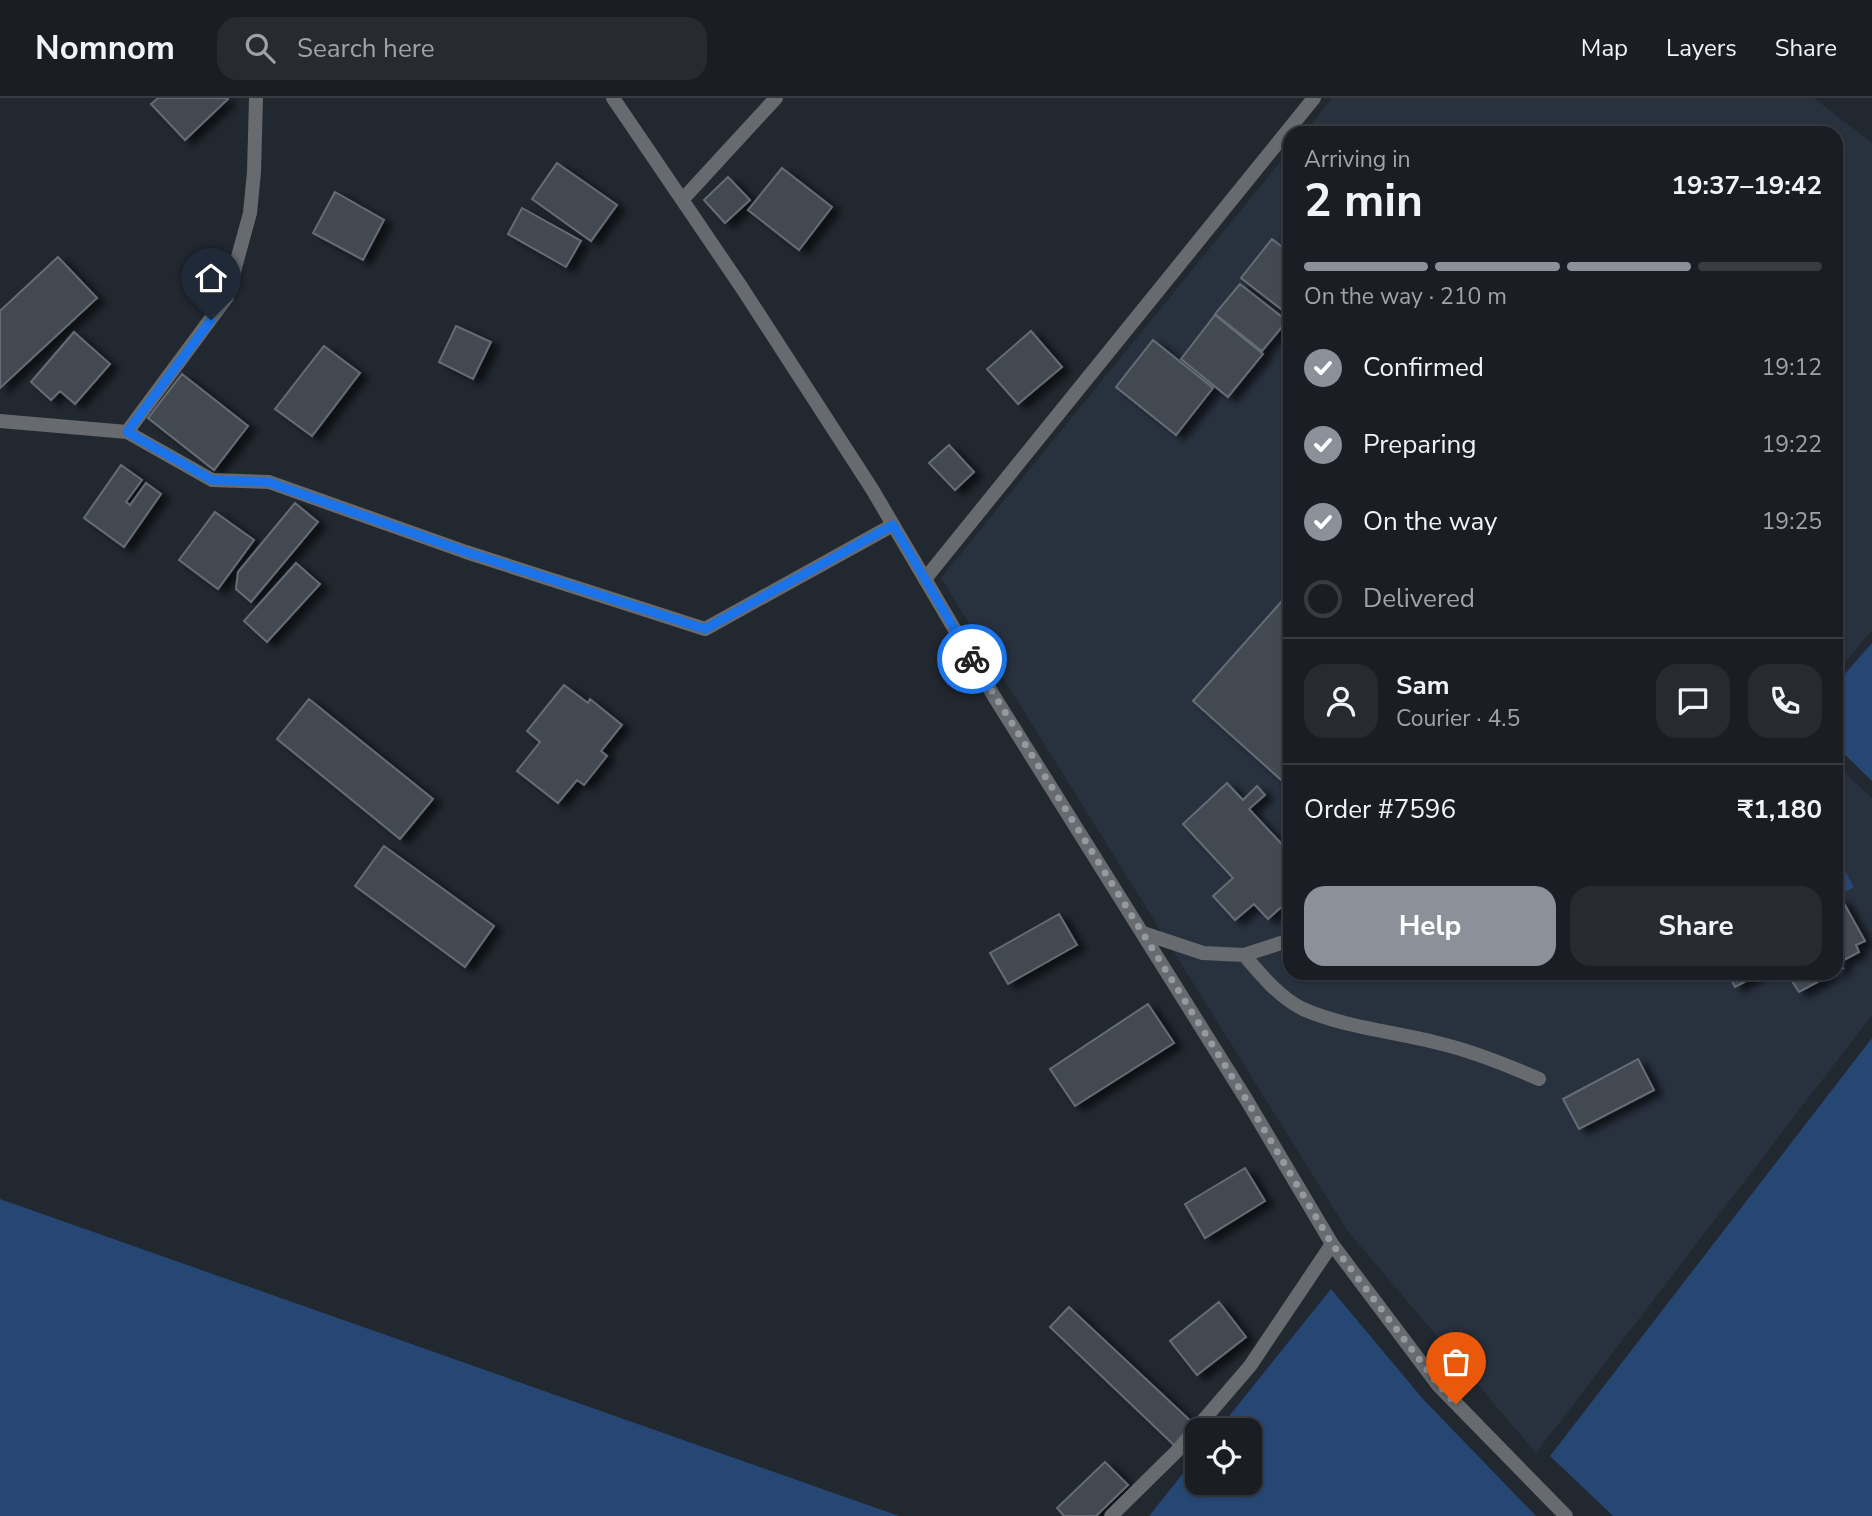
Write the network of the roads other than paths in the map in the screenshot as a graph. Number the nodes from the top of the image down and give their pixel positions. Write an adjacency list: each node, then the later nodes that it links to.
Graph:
1 (256, 98): 9 (street)
2 (613, 98): 7 (street)
3 (776, 98): 7 (street)
4 (1314, 98): 5 (street)
5 (1291, 126)
6 (1283, 136): 11 (street)
7 (683, 199): 10 (street)
8 (0, 421): 9 (street)
9 (127, 432): 10 (street)
10 (893, 525): 11 (street)
11 (925, 579): 12 (street)
12 (1143, 933): 14 (street); 16 (street)
13 (1283, 942): 14 (street)
14 (1244, 955): 15 (street)
15 (1539, 1079)
16 (1332, 1244): 17 (street); 18 (street)
17 (1111, 1516)
18 (1566, 1516)

